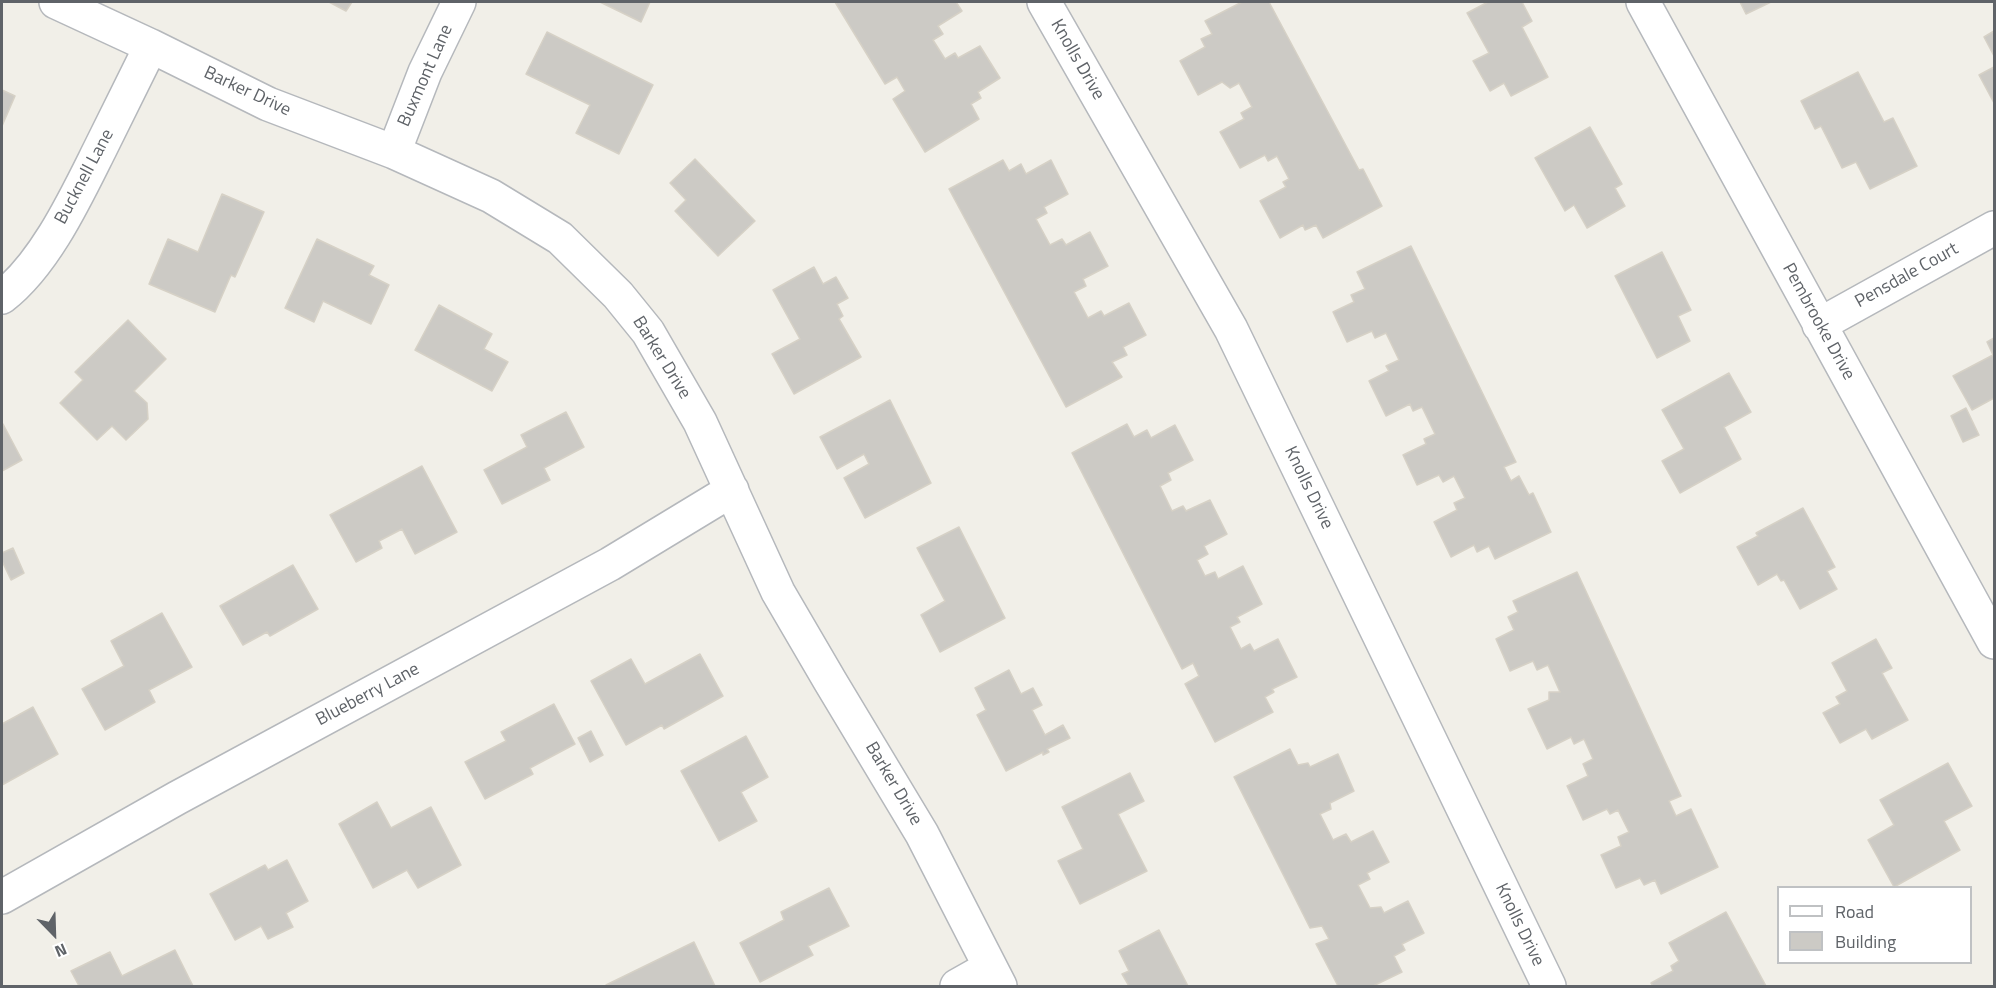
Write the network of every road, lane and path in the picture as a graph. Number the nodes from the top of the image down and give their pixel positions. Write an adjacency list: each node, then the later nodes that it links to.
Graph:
1 (56, 2): 5 (street, Barker Drive)
2 (459, 2): 6 (street, Buxmont Lane)
3 (1044, 2): 15 (street, Knolls Drive)
4 (1643, 2): 9 (street, Pembrooke Drive)
5 (151, 46): 6 (street, Barker Drive); 8 (street, Bucknell Lane)
6 (394, 152): 10 (street, Barker Drive)
7 (1995, 228): 9 (street, Pensdale Court)
8 (2, 297)
9 (1820, 325): 11 (street, Pembrooke Drive)
10 (732, 490): 12 (street, Blueberry Lane); 13 (street, Barker Drive)
11 (1995, 642)
12 (2, 897)
13 (995, 977): 14 (street)
14 (957, 987)
15 (1549, 987)

